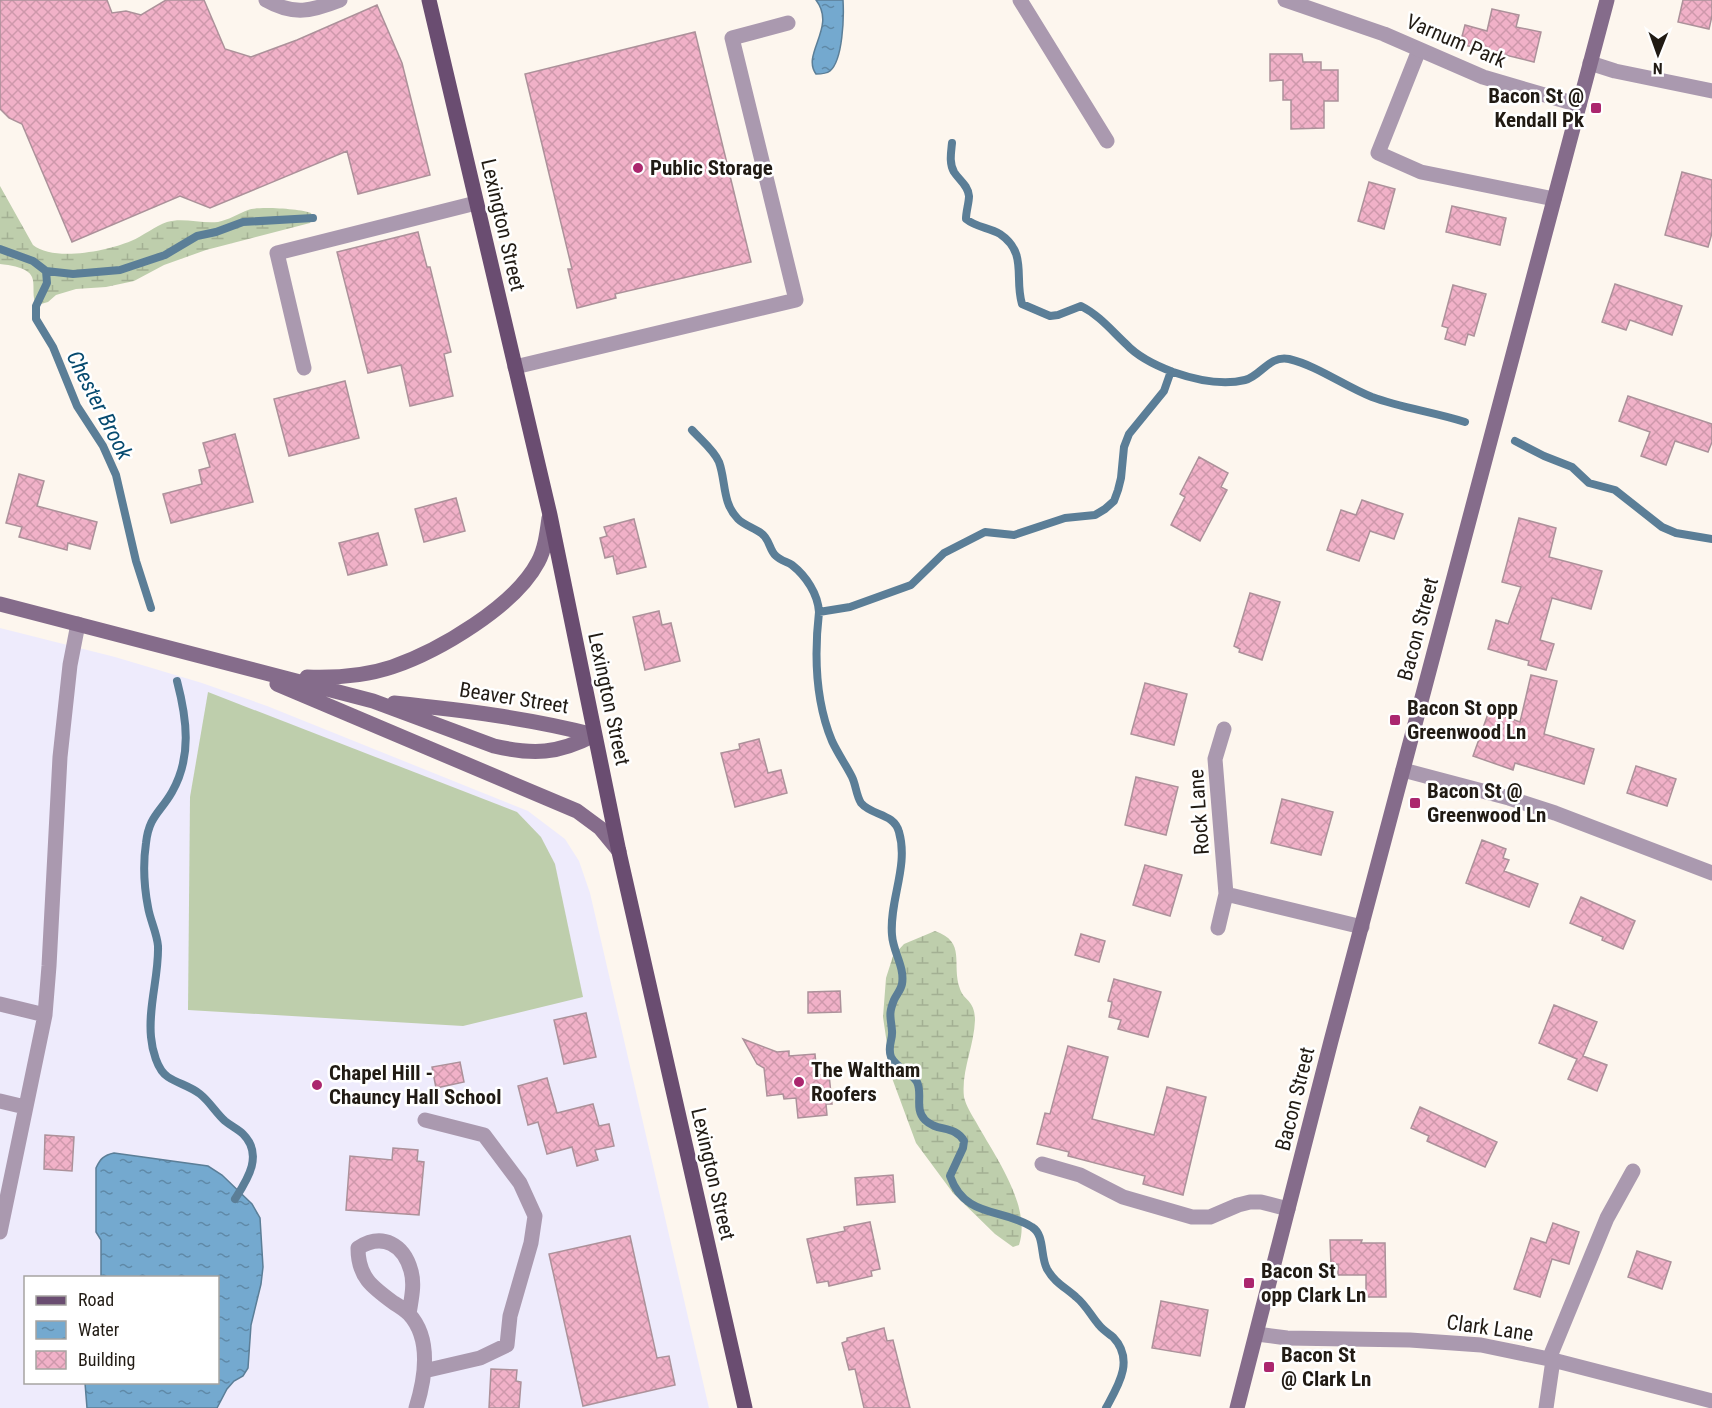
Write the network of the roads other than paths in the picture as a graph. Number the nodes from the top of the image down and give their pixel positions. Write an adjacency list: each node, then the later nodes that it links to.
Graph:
1 (266, 0): 2 (street)
2 (340, 0)
3 (429, 0): 14 (main road, Lexington Street)
4 (1285, 0): 8 (street, Varnum Park)
5 (1606, 0): 9 (main road, Bacon Street)
6 (1023, 1): 12 (street)
7 (788, 23): 15 (street)
8 (1419, 50): 11 (street, Varnum Park); 13 (street)
9 (1590, 63): 10 (street); 11 (main road, Bacon Street)
10 (1712, 92)
11 (1579, 105): 13 (main road, Bacon Street)
12 (1107, 141)
13 (1554, 199): 25 (main road, Bacon Street)
14 (476, 203): 15 (main road, Lexington Street); 16 (street)
15 (515, 367): 17 (main road, Lexington Street)
16 (304, 368)
17 (550, 515): 21 (main road); 24 (main road, Lexington Street)
18 (0, 604): 19 (main road, Beaver Street)
19 (78, 624): 20 (main road, Beaver Street); 32 (street)
20 (228, 663): 21 (main road, Beaver Street); 26 (main road)
21 (275, 675): 22 (main road, Beaver Street)
22 (373, 701): 24 (main road, Beaver Street); 24 (main road, Beaver Street)
23 (1224, 729): 28 (street, Rock Lane)
24 (594, 735): 26 (main road, Lexington Street)
25 (1403, 770): 27 (street); 29 (main road, Bacon Street)
26 (620, 852): 46 (main road, Lexington Street)
27 (1712, 873)
28 (1226, 894): 29 (street); 30 (street, Rock Lane)
29 (1362, 927): 38 (main road, Bacon Street)
30 (1218, 928)
31 (0, 1004): 32 (street)
32 (45, 1015): 34 (street)
33 (0, 1101): 34 (street)
34 (25, 1107): 39 (street)
35 (425, 1120): 43 (street)
36 (1042, 1164): 38 (street)
37 (1633, 1171): 42 (street)
38 (1288, 1209): 41 (main road, Bacon Street)
39 (0, 1232)
40 (409, 1314): 40 (street); 43 (street)
41 (1257, 1334): 42 (street, Clark Lane); 47 (main road, Bacon Street)
42 (1551, 1359): 44 (street, Clark Lane); 48 (street)
43 (424, 1371): 45 (street)
44 (1712, 1401)
45 (416, 1408)
46 (745, 1408)
47 (1237, 1408)
48 (1546, 1408)

